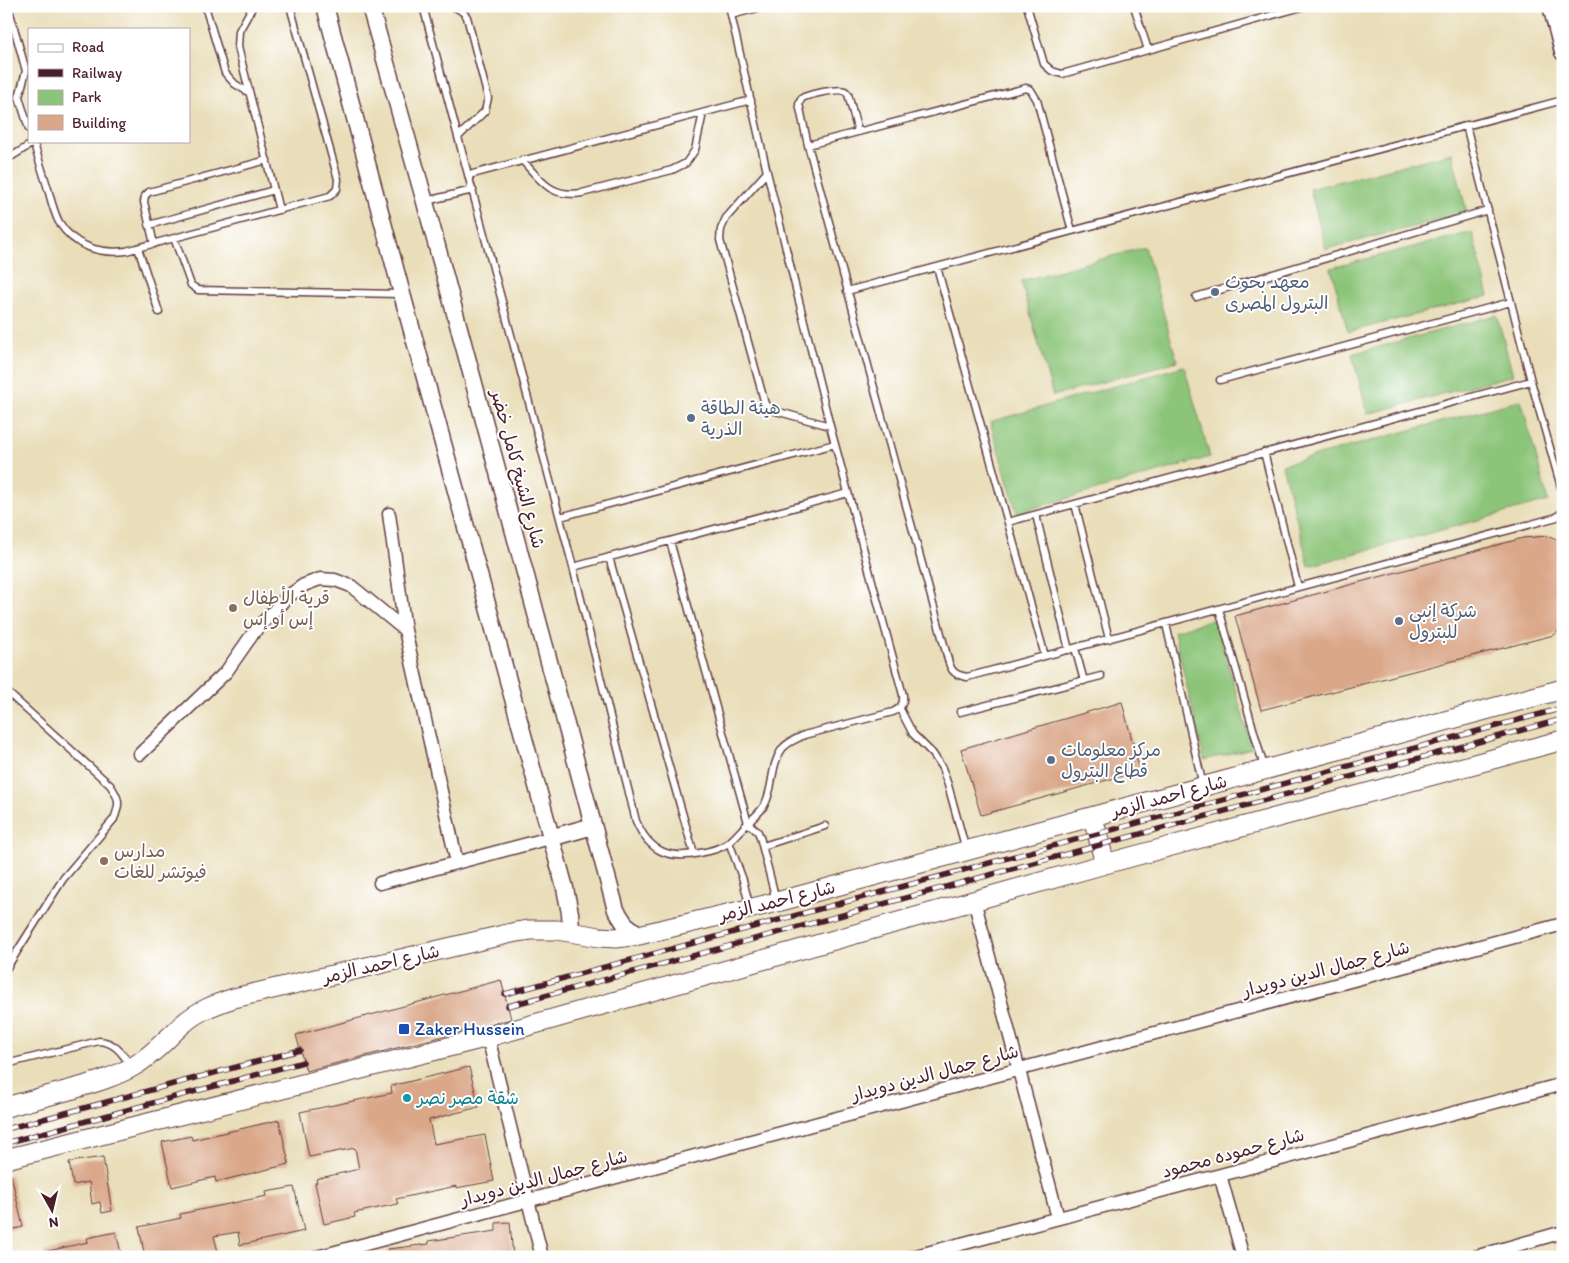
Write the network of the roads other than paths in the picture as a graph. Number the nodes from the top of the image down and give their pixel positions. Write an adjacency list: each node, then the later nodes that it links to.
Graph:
1 (8, 6): 23 (lane)
2 (205, 6): 18 (lane)
3 (253, 6): 18 (lane)
4 (290, 6): 36 (lane)
5 (325, 6): 45 (main road)
6 (370, 6): 35 (main road, شارع الشيخ كامل خضر)
7 (423, 6): 25 (lane)
8 (450, 6): 25 (lane)
9 (729, 6): 15 (lane)
10 (766, 6): 15 (lane)
11 (1027, 6): 16 (lane)
12 (1134, 6): 16 (lane)
13 (1305, 6): 16 (lane)
14 (1551, 6): 17 (main road)
15 (731, 15): 19 (lane)
16 (1148, 50)
17 (1563, 52)
18 (248, 92): 29 (lane)
19 (751, 100): 21 (lane); 31 (lane)
20 (1563, 100): 22 (lane)
21 (703, 113): 30 (lane); 30 (lane)
22 (1466, 125): 37 (lane); 39 (lane)
23 (28, 126)
24 (858, 132): 27 (lane); 27 (lane); 39 (lane)
25 (459, 136): 32 (lane)
26 (33, 142): 28 (lane); 42 (lane)
27 (808, 145): 44 (lane)
28 (6, 160)
29 (267, 160): 33 (lane); 38 (lane)
30 (522, 160): 32 (lane)
31 (768, 172): 51 (lane); 51 (lane)
32 (469, 174): 34 (lane)
33 (274, 190): 36 (lane); 38 (lane)
34 (473, 190): 35 (lane); 60 (lane)
35 (425, 202): 84 (main road, شارع الشيخ كامل خضر)
36 (280, 210): 40 (lane)
37 (1488, 210): 46 (lane); 47 (lane)
38 (149, 225): 41 (lane)
39 (1072, 231): 43 (lane)
40 (174, 238): 41 (lane); 45 (lane)
41 (154, 244): 42 (lane)
42 (138, 248): 48 (lane)
43 (937, 267): 44 (lane); 61 (lane)
44 (847, 291): 71 (lane)
45 (402, 294): 86 (main road)
46 (1196, 296)
47 (1511, 302): 49 (lane); 50 (lane)
48 (159, 312)
49 (1220, 380)
50 (1531, 382): 53 (lane); 55 (lane)
51 (830, 426): 52 (lane)
52 (835, 444): 54 (lane); 60 (lane)
53 (1264, 452): 56 (lane); 65 (lane)
54 (848, 493): 62 (lane); 76 (lane)
55 (1563, 494)
56 (1075, 504): 59 (lane); 69 (lane)
57 (1563, 511): 65 (lane)
58 (389, 514): 68 (street)
59 (1036, 514): 61 (lane); 70 (lane)
60 (560, 516): 64 (lane)
61 (1008, 522): 71 (lane)
62 (670, 541): 63 (lane); 83 (lane)
63 (609, 557): 64 (lane); 90 (lane)
64 (573, 568): 90 (lane)
65 (1298, 587): 66 (lane)
66 (1219, 610): 67 (lane); 80 (lane)
67 (1166, 624): 69 (lane); 81 (lane)
68 (405, 630): 79 (street); 91 (street)
69 (1109, 639): 70 (lane)
70 (1072, 649): 71 (lane); 73 (lane)
71 (1046, 656)
72 (1101, 676): 73 (lane)
73 (1084, 680): 77 (lane)
74 (1563, 689): 80 (main road, شارع احمد الزمر)
75 (6, 691): 100 (lane)
76 (900, 708): 83 (lane); 89 (lane)
77 (960, 712)
78 (1562, 742): 92 (main road)
79 (140, 754)
80 (1265, 770): 81 (main road, شارع احمد الزمر)
81 (1203, 787): 82 (main road, شارع احمد الزمر)
82 (1093, 817): 89 (main road, شارع احمد الزمر); 92 (main road)
83 (748, 824): 87 (lane); 88 (lane)
84 (593, 826): 86 (main road); 99 (main road, شارع الشيخ كامل خضر)
85 (825, 826): 88 (lane)
86 (550, 838): 91 (street); 98 (main road)
87 (729, 842): 90 (lane); 96 (lane)
88 (763, 846): 95 (lane)
89 (967, 851): 95 (main road, شارع احمد الزمر)
90 (694, 854)
91 (457, 863): 93 (street)
92 (1105, 864): 94 (main road)
93 (380, 883)
94 (974, 900): 101 (main road); 104 (street)
95 (777, 902): 96 (main road, شارع احمد الزمر)
96 (750, 909): 99 (main road, شارع احمد الزمر)
97 (1563, 924): 104 (street, شارع جمال الدين دويدار)
98 (571, 932): 99 (main road, شارع احمد الزمر); 103 (main road, شارع احمد الزمر)
99 (639, 935)
100 (6, 969)
101 (488, 1037): 107 (main road); 109 (street)
102 (6, 1064): 103 (lane)
103 (132, 1067): 106 (main road, شارع احمد الزمر)
104 (1018, 1069): 109 (street, شارع جمال الدين دويدار); 110 (street)
105 (1563, 1084): 108 (street, شارع حموده محمود)
106 (6, 1107)
107 (6, 1159)
108 (1220, 1175): 110 (street, شارع حموده محمود); 115 (street)
109 (528, 1200): 112 (street, شارع جمال الدين دويدار); 113 (street)
110 (1058, 1218): 114 (street, شارع حموده محمود)
111 (1563, 1232): 116 (street)
112 (317, 1257)
113 (542, 1257)
114 (912, 1257)
115 (1243, 1257)
116 (1475, 1257)

